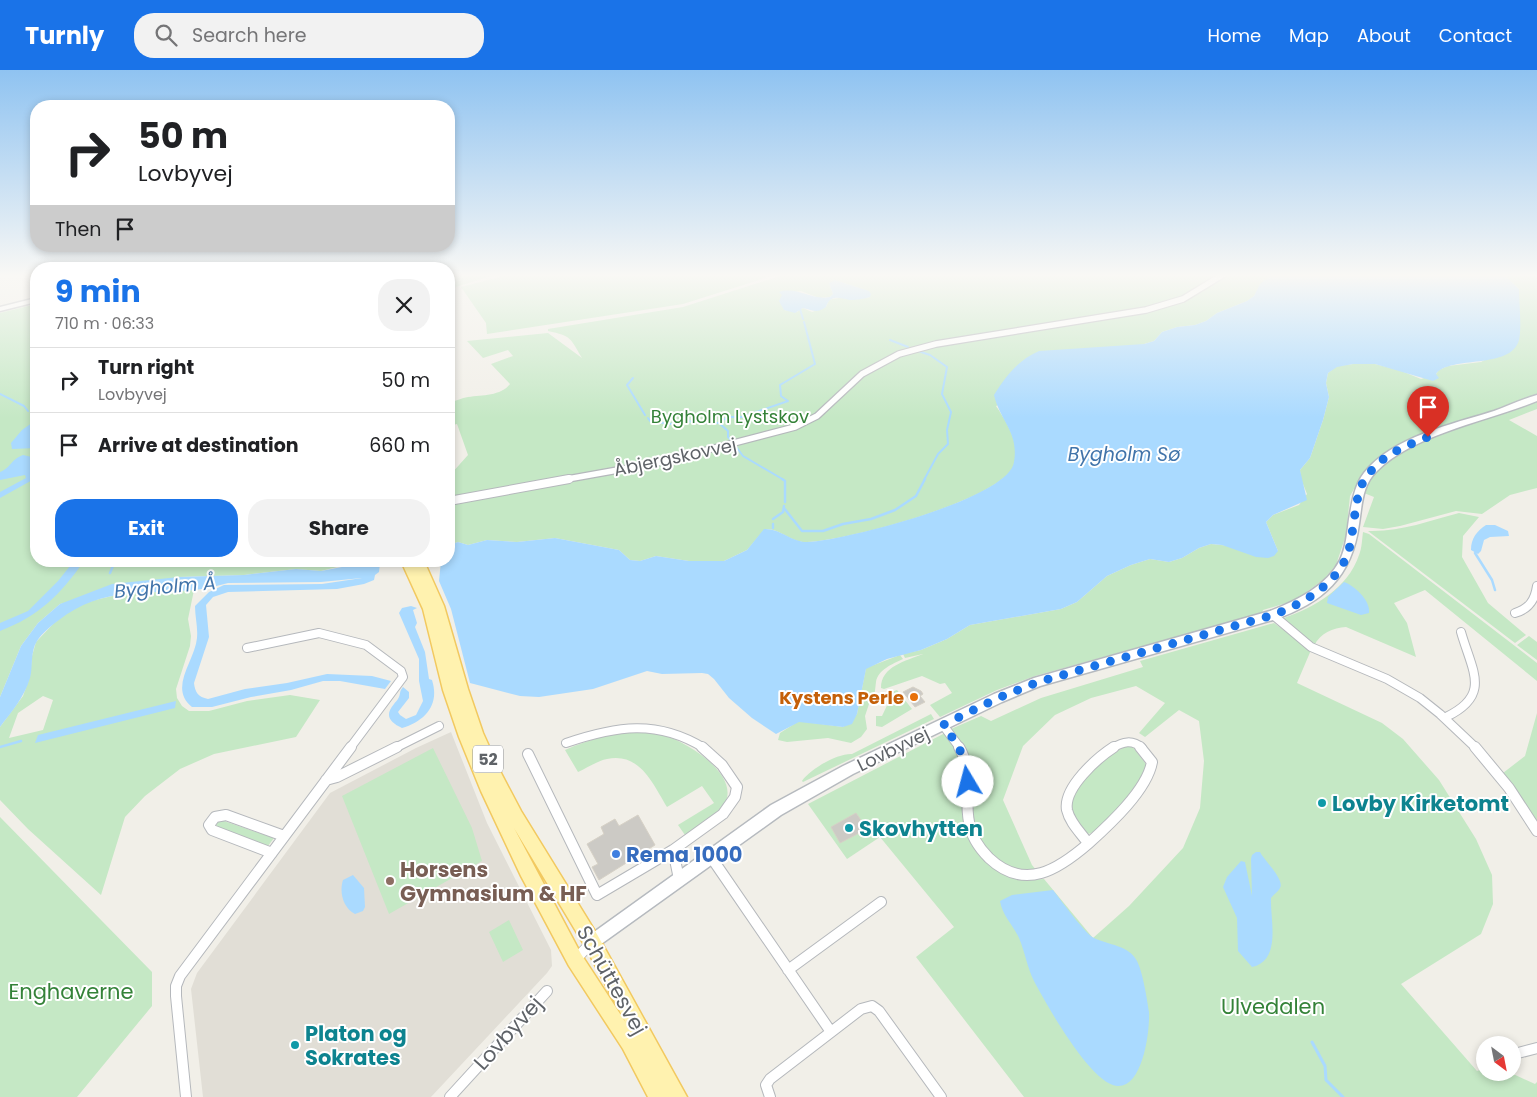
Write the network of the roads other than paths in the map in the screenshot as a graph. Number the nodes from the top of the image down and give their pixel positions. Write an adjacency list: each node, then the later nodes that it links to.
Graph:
1 (1072, 322): 3 (street, Åbjergskovvej)
2 (1537, 398): 8 (street, Lovbyvej)
3 (455, 500)
4 (410, 567): 26 (main road, Schüttesvej / 52)
5 (421, 567): 25 (main road, Schüttesvej / 52)
6 (1537, 586): 7 (street)
7 (1515, 613)
8 (1273, 615): 11 (street); 12 (street, Lovbyvej)
9 (1461, 632): 11 (street)
10 (247, 648): 16 (street)
11 (1446, 717): 17 (street)
12 (943, 725): 19 (street); 22 (street, Lovbyvej)
13 (439, 726): 16 (street)
14 (566, 743): 20 (street)
15 (528, 754): 20 (street)
16 (326, 780): 18 (street)
17 (1537, 831)
18 (284, 836): 21 (street); 21 (street)
19 (1088, 843): 19 (street)
20 (674, 850): 23 (street)
21 (272, 853): 32 (street)
22 (711, 857): 23 (street, Lovbyvej); 27 (street)
23 (679, 879): 25 (street, Lovbyvej)
24 (881, 902): 27 (street)
25 (592, 942): 26 (street, Lovbyvej); 35 (main road, Schüttesvej / 52)
26 (575, 960): 34 (main road, Schüttesvej / 52)
27 (788, 970): 29 (street)
28 (547, 991): 33 (street, Lovbyvej)
29 (831, 1032): 36 (street); 37 (street)
30 (1537, 1048): 31 (street)
31 (1521, 1051)
32 (186, 1097)
33 (450, 1097)
34 (658, 1097)
35 (677, 1097)
36 (770, 1097)
37 (941, 1097)

